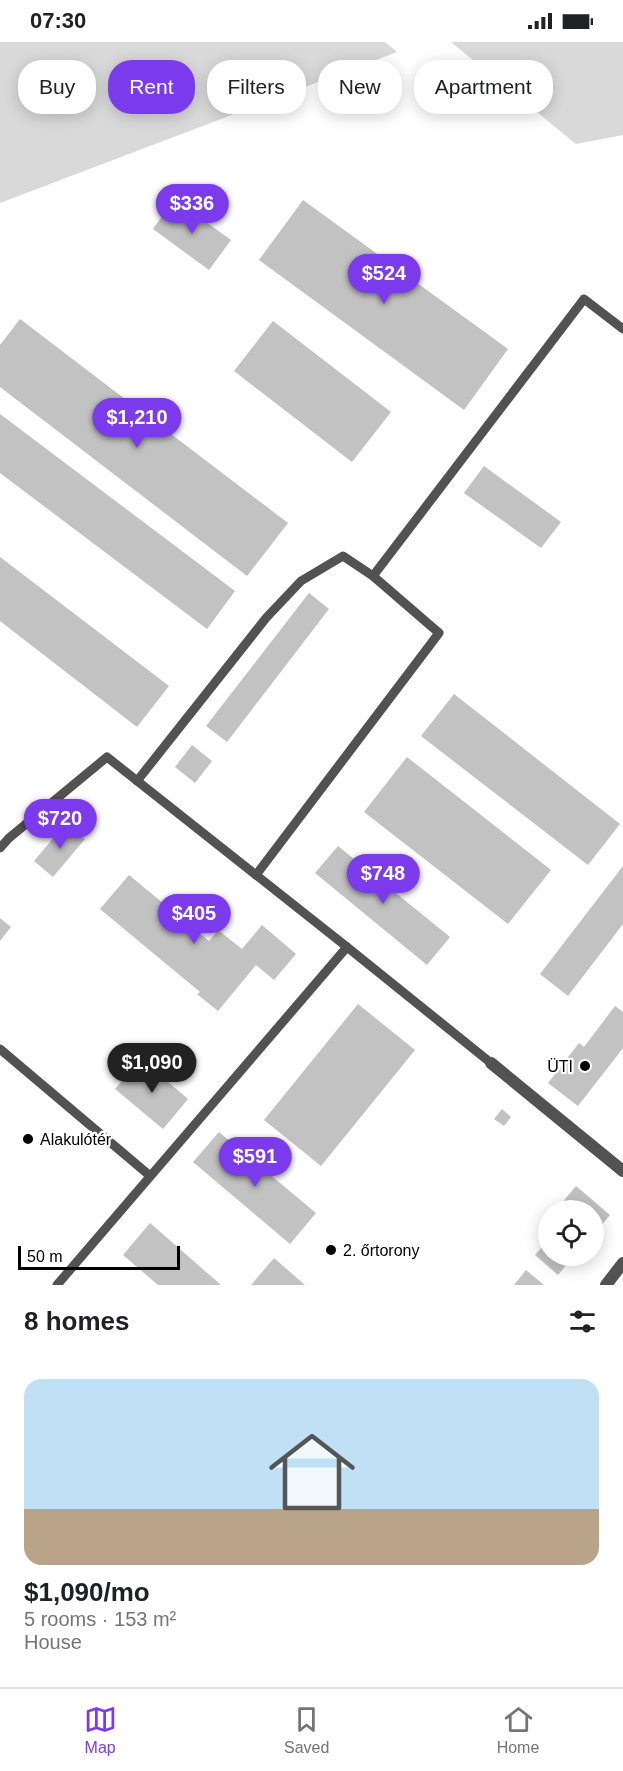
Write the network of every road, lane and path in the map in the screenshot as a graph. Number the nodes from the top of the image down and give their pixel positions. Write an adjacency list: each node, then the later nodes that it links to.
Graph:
1 (623, 329): 2 (lane)
2 (373, 576): 3 (lane); 5 (lane)
3 (137, 781): 4 (lane); 5 (lane)
4 (0, 848)
5 (256, 875): 6 (lane)
6 (347, 947): 8 (lane); 10 (lane)
7 (0, 1049): 10 (lane)
8 (491, 1062): 9 (street)
9 (623, 1171)
10 (149, 1174): 12 (lane)
11 (623, 1263): 13 (street)
12 (57, 1285)
13 (606, 1285)

